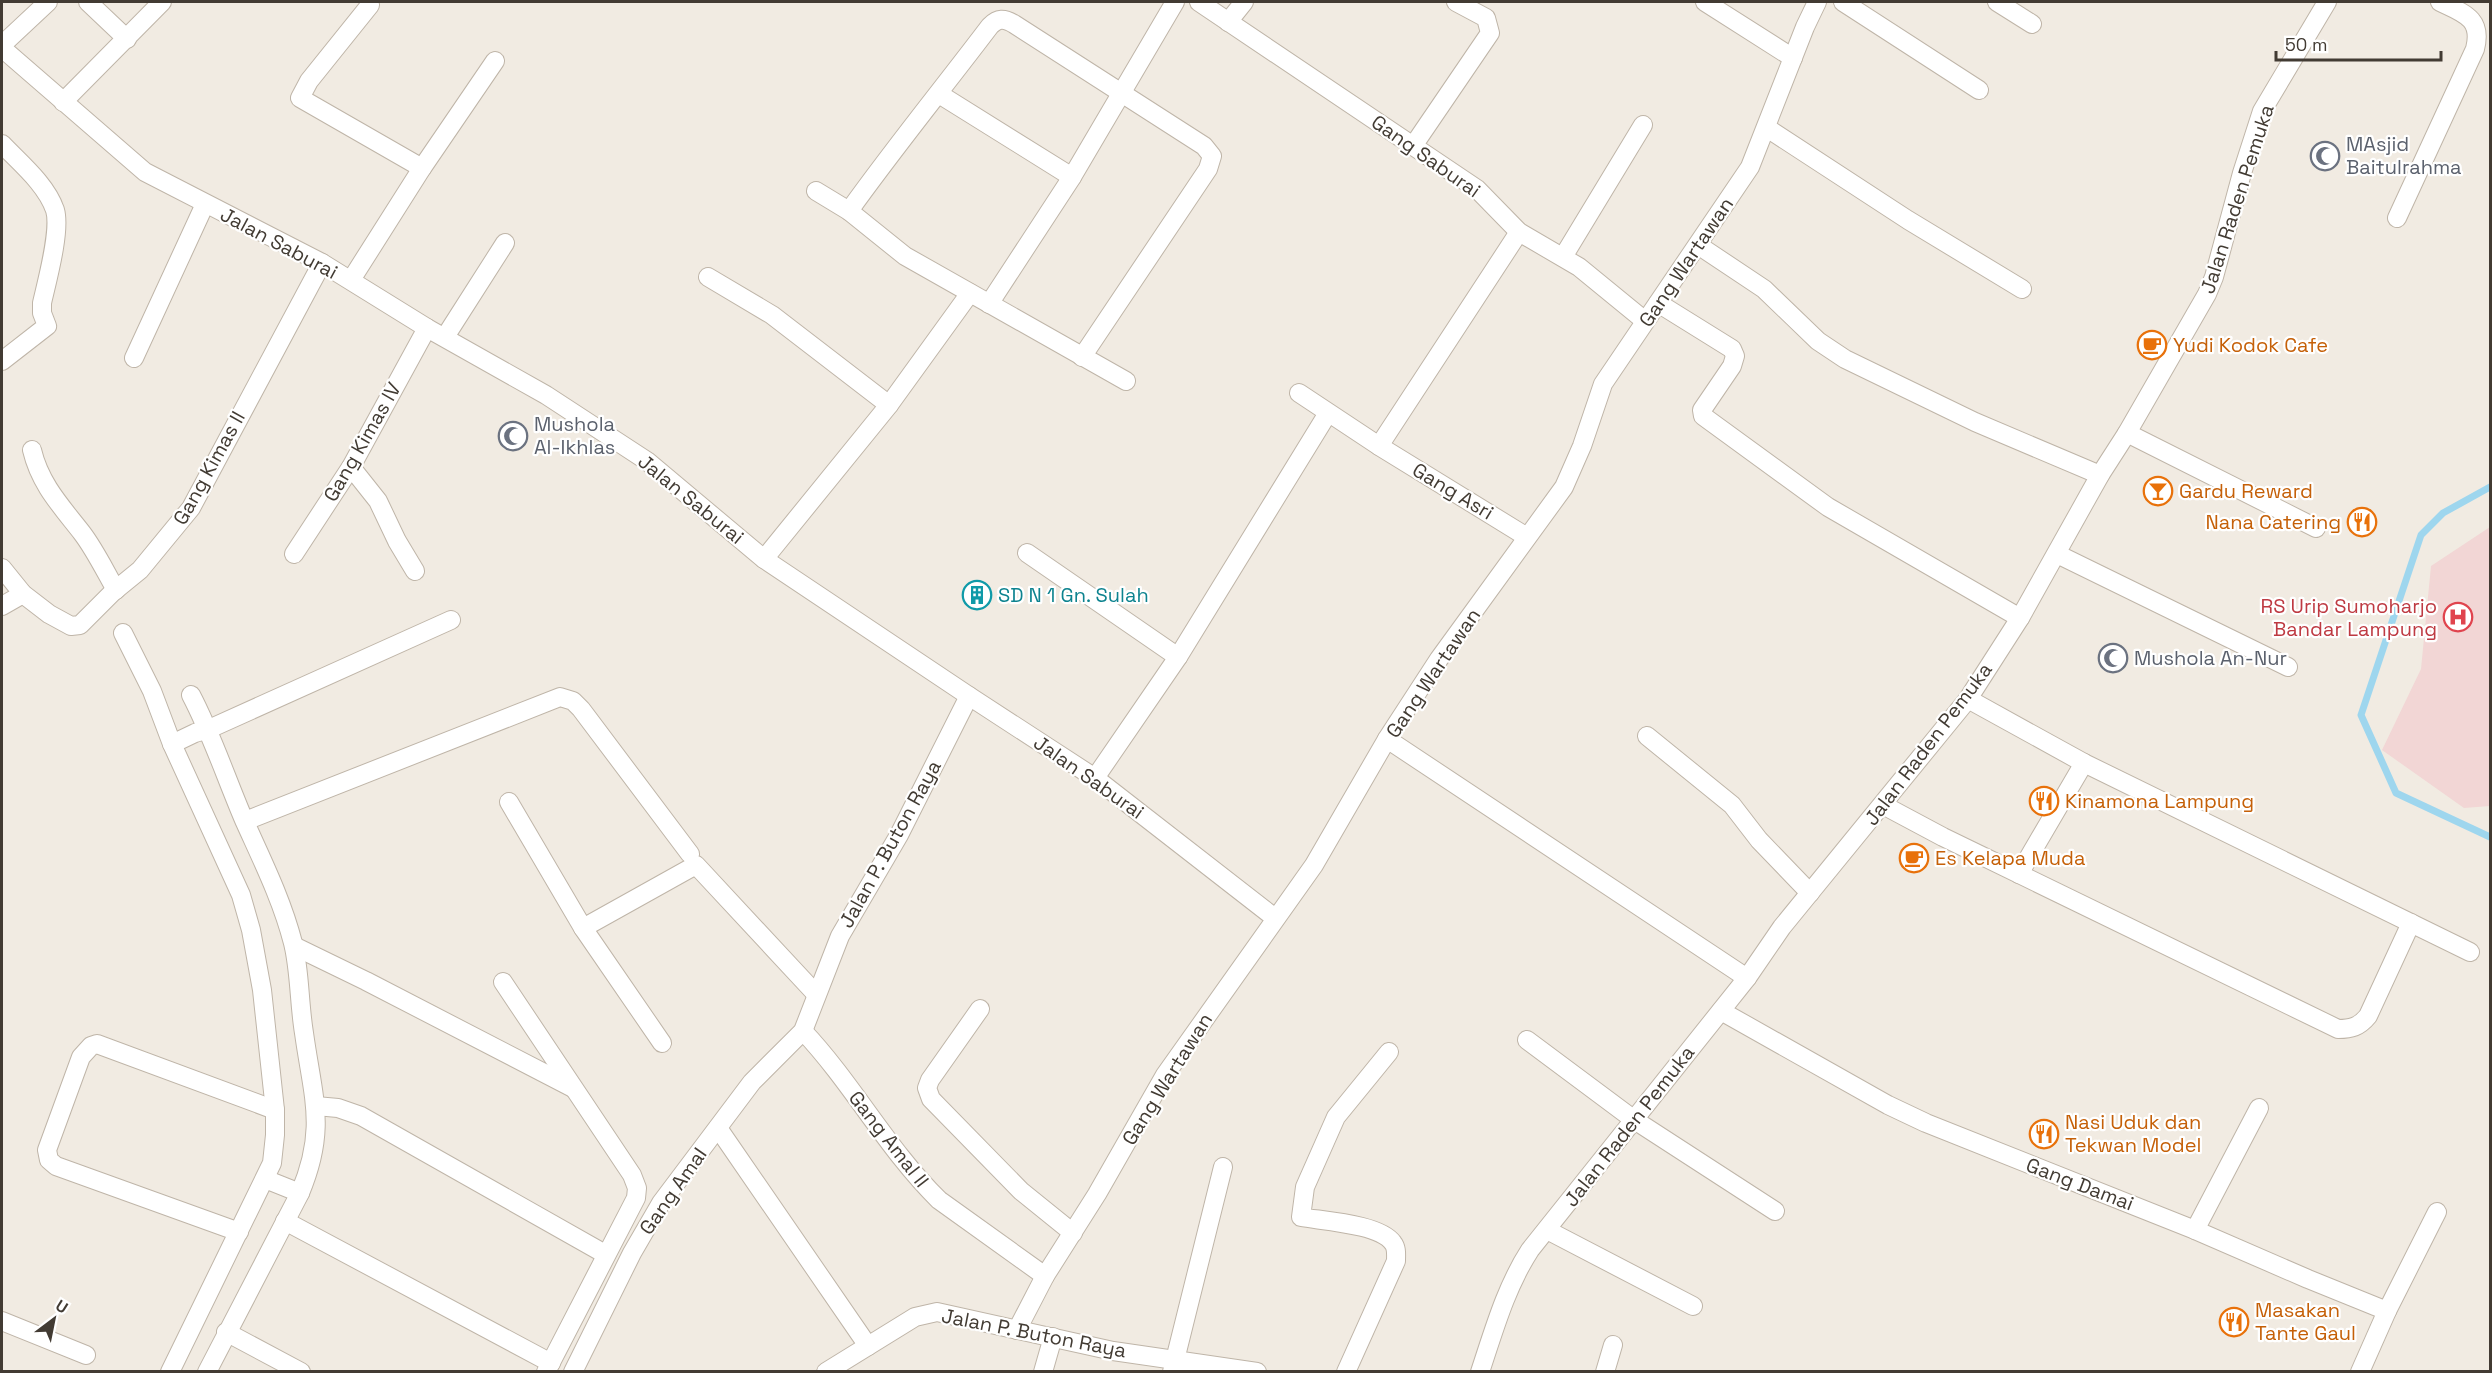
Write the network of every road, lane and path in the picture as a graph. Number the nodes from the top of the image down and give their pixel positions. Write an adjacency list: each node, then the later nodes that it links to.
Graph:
1 (48, 2): 19 (street)
2 (88, 2): 18 (street)
3 (162, 2): 18 (street)
4 (1175, 2): 24 (street)
5 (1199, 2): 15 (street, Gang Saburai)
6 (1244, 2): 15 (street)
7 (1456, 2): 29 (street)
8 (1705, 2): 20 (street)
9 (1817, 2): 20 (street, Gang Wartawan)
10 (1843, 2): 22 (street)
11 (1997, 2): 16 (street)
12 (2327, 2): 57 (street, Jalan Raden Pemuka)
13 (2440, 2): 17 (street)
14 (370, 5): 30 (street)
15 (1228, 22): 29 (street, Gang Saburai)
16 (2032, 24)
17 (2483, 27): 35 (street)
18 (127, 39): 25 (street)
19 (2, 46): 25 (street, Jalan Saburai)
20 (1793, 58): 27 (street, Gang Wartawan)
21 (495, 61): 30 (street)
22 (1979, 90)
23 (939, 93): 24 (street); 31 (street); 34 (street)
24 (1122, 94): 31 (street); 50 (street)
25 (63, 102): 33 (street, Jalan Saburai)
26 (1643, 125): 39 (street)
27 (1767, 128): 38 (street, Gang Wartawan); 43 (street)
28 (2, 144): 52 (street)
29 (1413, 146): 36 (street, Gang Saburai)
30 (422, 168): 42 (street)
31 (1072, 177): 46 (street)
32 (816, 191): 34 (street)
33 (205, 204): 40 (street, Jalan Saburai); 51 (street)
34 (849, 211): 44 (street)
35 (2397, 218)
36 (1519, 232): 39 (street, Gang Saburai); 58 (street)
37 (505, 243): 49 (street)
38 (1698, 245): 45 (street, Gang Wartawan); 61 (street)
39 (1563, 257): 47 (street, Gang Saburai)
40 (322, 263): 42 (street, Jalan Saburai); 70 (street, Gang Kimas II)
41 (708, 277): 55 (street)
42 (351, 280): 48 (street, Jalan Saburai)
43 (2022, 289)
44 (970, 293): 46 (street); 55 (street)
45 (1658, 303): 47 (street, Gang Wartawan); 73 (street)
46 (989, 304): 50 (street)
47 (1645, 321): 63 (street, Gang Wartawan)
48 (427, 328): 49 (street, Jalan Saburai); 60 (street, Gang Kimas IV)
49 (445, 337): 67 (street, Jalan Saburai)
50 (1082, 357): 53 (street)
51 (134, 358)
52 (2, 361)
53 (1126, 381)
54 (1299, 393): 56 (street, Gang Asri)
55 (889, 405): 67 (street)
56 (1328, 413): 58 (street, Gang Asri); 76 (street)
57 (2127, 434): 61 (street, Jalan Raden Pemuka); 62 (street)
58 (1379, 446): 63 (street, Gang Asri)
59 (32, 450): 70 (street)
60 (351, 467): 65 (street, Gang Kimas IV); 69 (street)
61 (2100, 475): 66 (street, Jalan Raden Pemuka)
62 (2316, 528)
63 (1527, 537): 83 (street, Gang Wartawan)
64 (1027, 553): 76 (street)
65 (294, 554)
66 (2057, 554): 73 (street, Jalan Raden Pemuka); 77 (street)
67 (764, 559): 79 (street, Jalan Saburai)
68 (2, 568): 71 (street, Gang Kimas II)
69 (415, 570)
70 (116, 590): 71 (street, Gang Kimas II)
71 (23, 594): 72 (street)
72 (2, 606)
73 (2020, 618): 80 (street, Jalan Raden Pemuka)
74 (451, 620): 81 (street)
75 (123, 633): 84 (street)
76 (1178, 657): 86 (street)
77 (2288, 667)
78 (191, 695): 81 (street)
79 (969, 696): 86 (street, Jalan Saburai); 100 (street, Jalan P. Buton Raya)
80 (1968, 699): 85 (street); 88 (street, Jalan Raden Pemuka)
81 (209, 729): 84 (street); 89 (street)
82 (1647, 736): 92 (street)
83 (1387, 739): 93 (street, Gang Wartawan); 98 (street)
84 (172, 744): 110 (street)
85 (2084, 763): 91 (street); 94 (street)
86 (1095, 778): 93 (street, Jalan Saburai)
87 (509, 802): 95 (street)
88 (1883, 805): 91 (street); 92 (street, Jalan Raden Pemuka)
89 (245, 821): 90 (street); 96 (street)
90 (690, 854)
91 (2019, 874): 94 (street)
92 (1810, 893): 98 (street, Jalan Raden Pemuka)
93 (1275, 918): 122 (street, Gang Wartawan)
94 (2411, 923): 97 (street)
95 (583, 928): 100 (street); 105 (street)
96 (294, 946): 107 (street); 108 (street)
97 (2470, 952)
98 (1747, 978): 102 (street, Jalan Raden Pemuka)
99 (503, 982): 107 (street)
100 (816, 994): 103 (street, Jalan P. Buton Raya)
101 (980, 1009): 122 (street)
102 (1721, 1011): 111 (street, Jalan Raden Pemuka); 120 (street, Gang Damai)
103 (803, 1031): 112 (street, Gang Amal); 124 (street, Gang Amal II)
104 (1527, 1040): 111 (street)
105 (662, 1043)
106 (1389, 1052): 143 (street)
107 (575, 1089): 123 (street)
108 (316, 1106): 115 (street); 123 (street)
109 (2259, 1108): 120 (street)
110 (274, 1110): 114 (street); 121 (street)
111 (1633, 1119): 116 (street); 119 (street, Jalan Raden Pemuka)
112 (718, 1128): 132 (street); 139 (street, Gang Amal)
113 (1223, 1167): 134 (street)
114 (266, 1179): 115 (street); 121 (street)
115 (300, 1193): 118 (street)
116 (1775, 1211)
117 (2437, 1212): 126 (street)
118 (285, 1221): 129 (street); 135 (street)
119 (1547, 1230): 125 (street); 144 (street, Jalan Raden Pemuka)
120 (2195, 1230): 126 (street, Gang Damai)
121 (239, 1232): 136 (street)
122 (1073, 1233): 124 (street, Gang Wartawan)
123 (605, 1254): 135 (street)
124 (1045, 1276): 128 (street, Gang Wartawan)
125 (1693, 1306)
126 (2387, 1311): 146 (street)
127 (2, 1321): 133 (street)
128 (1017, 1330): 130 (street, Jalan P. Buton Raya); 132 (street, Jalan P. Buton Raya)
129 (226, 1332): 137 (street); 138 (street)
130 (1053, 1337): 134 (street, Jalan P. Buton Raya); 141 (street)
131 (1613, 1345): 145 (street)
132 (868, 1346): 140 (street, Jalan P. Buton Raya)
133 (86, 1355)
134 (1173, 1365): 142 (street, Jalan P. Buton Raya)
135 (549, 1367)
136 (170, 1371)
137 (207, 1371)
138 (301, 1371)
139 (573, 1371)
140 (826, 1371)
141 (1043, 1371)
142 (1257, 1371)
143 (1346, 1371)
144 (1480, 1371)
145 (1605, 1371)
146 (2360, 1371)

